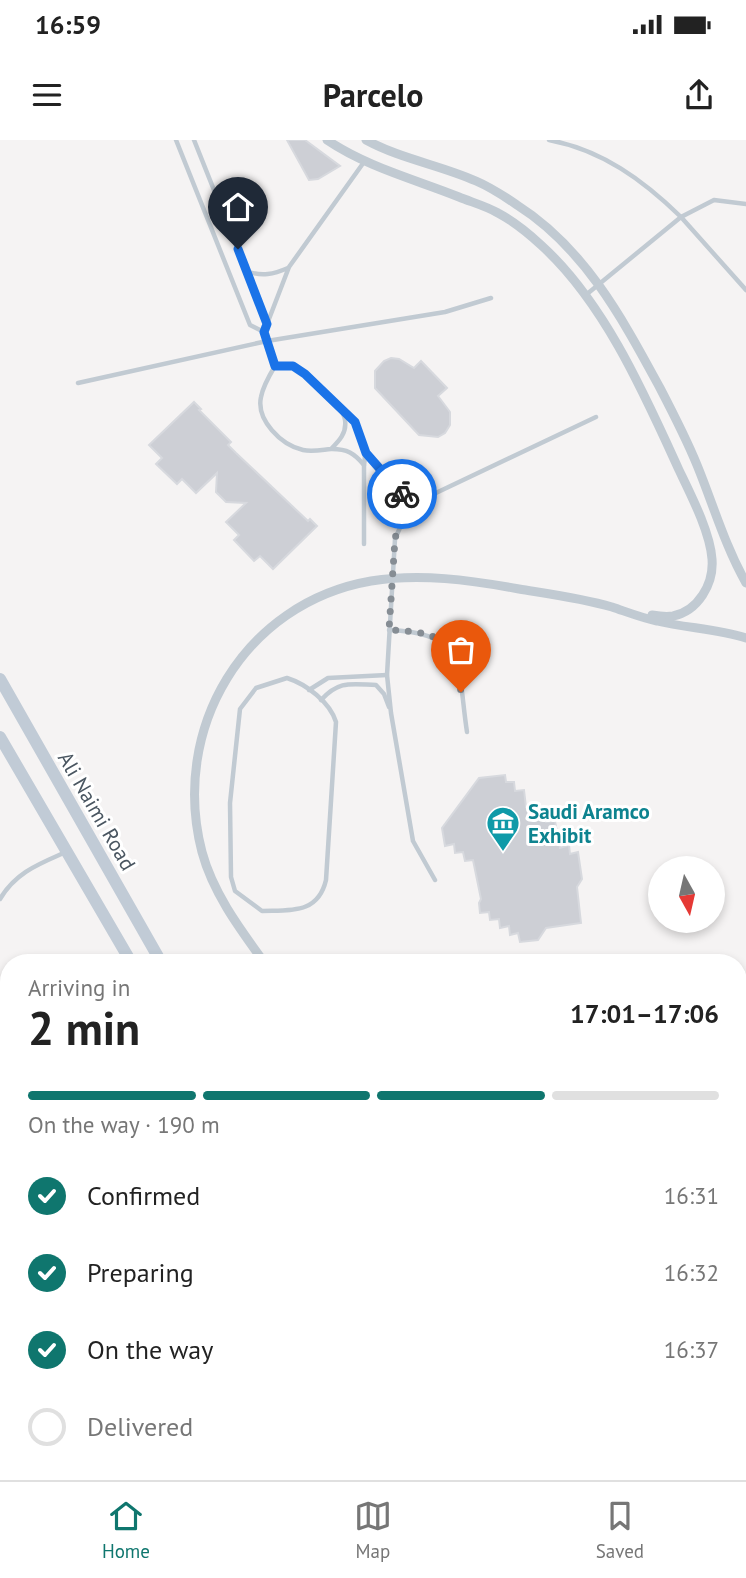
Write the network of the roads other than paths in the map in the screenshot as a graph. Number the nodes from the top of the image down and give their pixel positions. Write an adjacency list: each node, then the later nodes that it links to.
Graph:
1 (176, 140): 16 (lane)
2 (194, 140): 10 (lane)
3 (327, 140): 6 (street)
4 (366, 140): 11 (street)
5 (549, 140): 8 (lane)
6 (365, 162): 9 (lane); 13 (street)
7 (746, 204): 8 (lane)
8 (681, 217): 11 (lane); 12 (lane)
9 (289, 268): 10 (lane); 15 (lane)
10 (246, 271): 15 (lane)
11 (599, 285): 13 (lane); 28 (street)
12 (746, 289)
13 (586, 295): 29 (street)
14 (491, 298): 17 (lane)
15 (267, 324): 16 (lane)
16 (264, 332): 17 (lane)
17 (267, 341): 18 (lane); 19 (lane)
18 (275, 366): 20 (lane); 22 (lane)
19 (78, 383)
20 (341, 408): 22 (lane); 23 (lane)
21 (596, 417): 25 (lane)
22 (331, 449): 24 (lane)
23 (366, 453): 24 (lane); 25 (lane)
24 (364, 465): 26 (lane)
25 (412, 507): 27 (lane)
26 (364, 544)
27 (392, 578): 29 (street); 30 (lane); 44 (street)
28 (746, 583)
29 (632, 615): 31 (street)
30 (389, 630): 32 (lane); 37 (lane)
31 (746, 638)
32 (387, 675): 34 (lane); 36 (lane)
33 (0, 679): 43 (main road, Ali Naimi Road)
34 (309, 690): 35 (lane); 35 (lane)
35 (321, 700): 36 (lane)
36 (391, 713): 40 (lane)
37 (467, 732)
38 (0, 737): 39 (main road)
39 (67, 851): 41 (lane); 42 (main road)
40 (435, 880)
41 (0, 899)
42 (126, 954)
43 (156, 954)
44 (259, 954)

